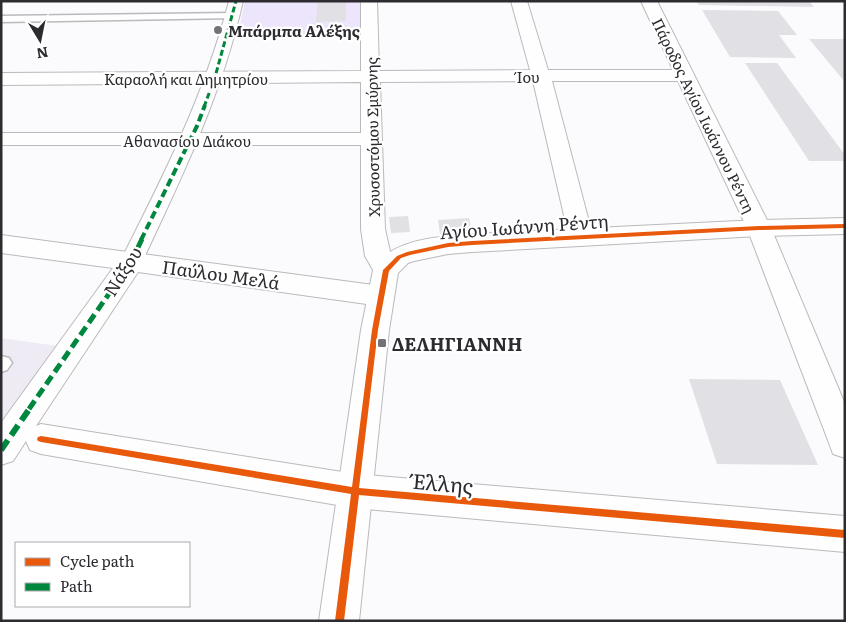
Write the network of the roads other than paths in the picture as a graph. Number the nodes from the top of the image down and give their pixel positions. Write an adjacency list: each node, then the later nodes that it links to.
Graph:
1 (236, 1): 5 (street, Νάξου)
2 (369, 1): 9 (street, Χρυσοστόμου Σμύρνης)
3 (519, 1): 8 (street)
4 (649, 1): 7 (street, Πάροδος Αγίου Ιωάννου Ρέντη)
5 (233, 16): 6 (lane); 10 (street, Νάξου)
6 (1, 19)
7 (685, 75): 8 (street, Ίου); 16 (street, Πάροδος Αγίου Ιωάννου Ρέντη)
8 (541, 76): 9 (street, Ίου); 17 (street)
9 (371, 77): 10 (street, Καραολή και Δημητρίου); 14 (street, Χρυσοστόμου Σμύρνης)
10 (215, 78): 11 (street, Καραολή και Δημητρίου); 13 (street, Νάξου)
11 (1, 79)
12 (1, 138): 13 (street, Αθανασίου Διάκου)
13 (190, 140): 14 (street, Αθανασίου Διάκου); 19 (street, Νάξου)
14 (372, 140): 20 (street, Χρυσοστόμου Σμύρνης)
15 (845, 226): 16 (street, Αγίου Ιωάννη Ρέντη)
16 (759, 228): 17 (street, Αγίου Ιωάννη Ρέντη); 22 (street, Πάροδος Αγίου Ιωάννου Ρέντη)
17 (581, 237): 20 (street, Αγίου Ιωάννη Ρέντη)
18 (1, 244): 19 (street, Παύλου Μελά)
19 (131, 262): 20 (street, Παύλου Μελά); 23 (street, Νάξου)
20 (383, 283): 24 (street)
21 (41, 439): 24 (street, Έλλης)
22 (845, 443)
23 (1, 450)
24 (355, 491): 25 (street, Έλλης); 26 (street)
25 (845, 534)
26 (339, 621)

